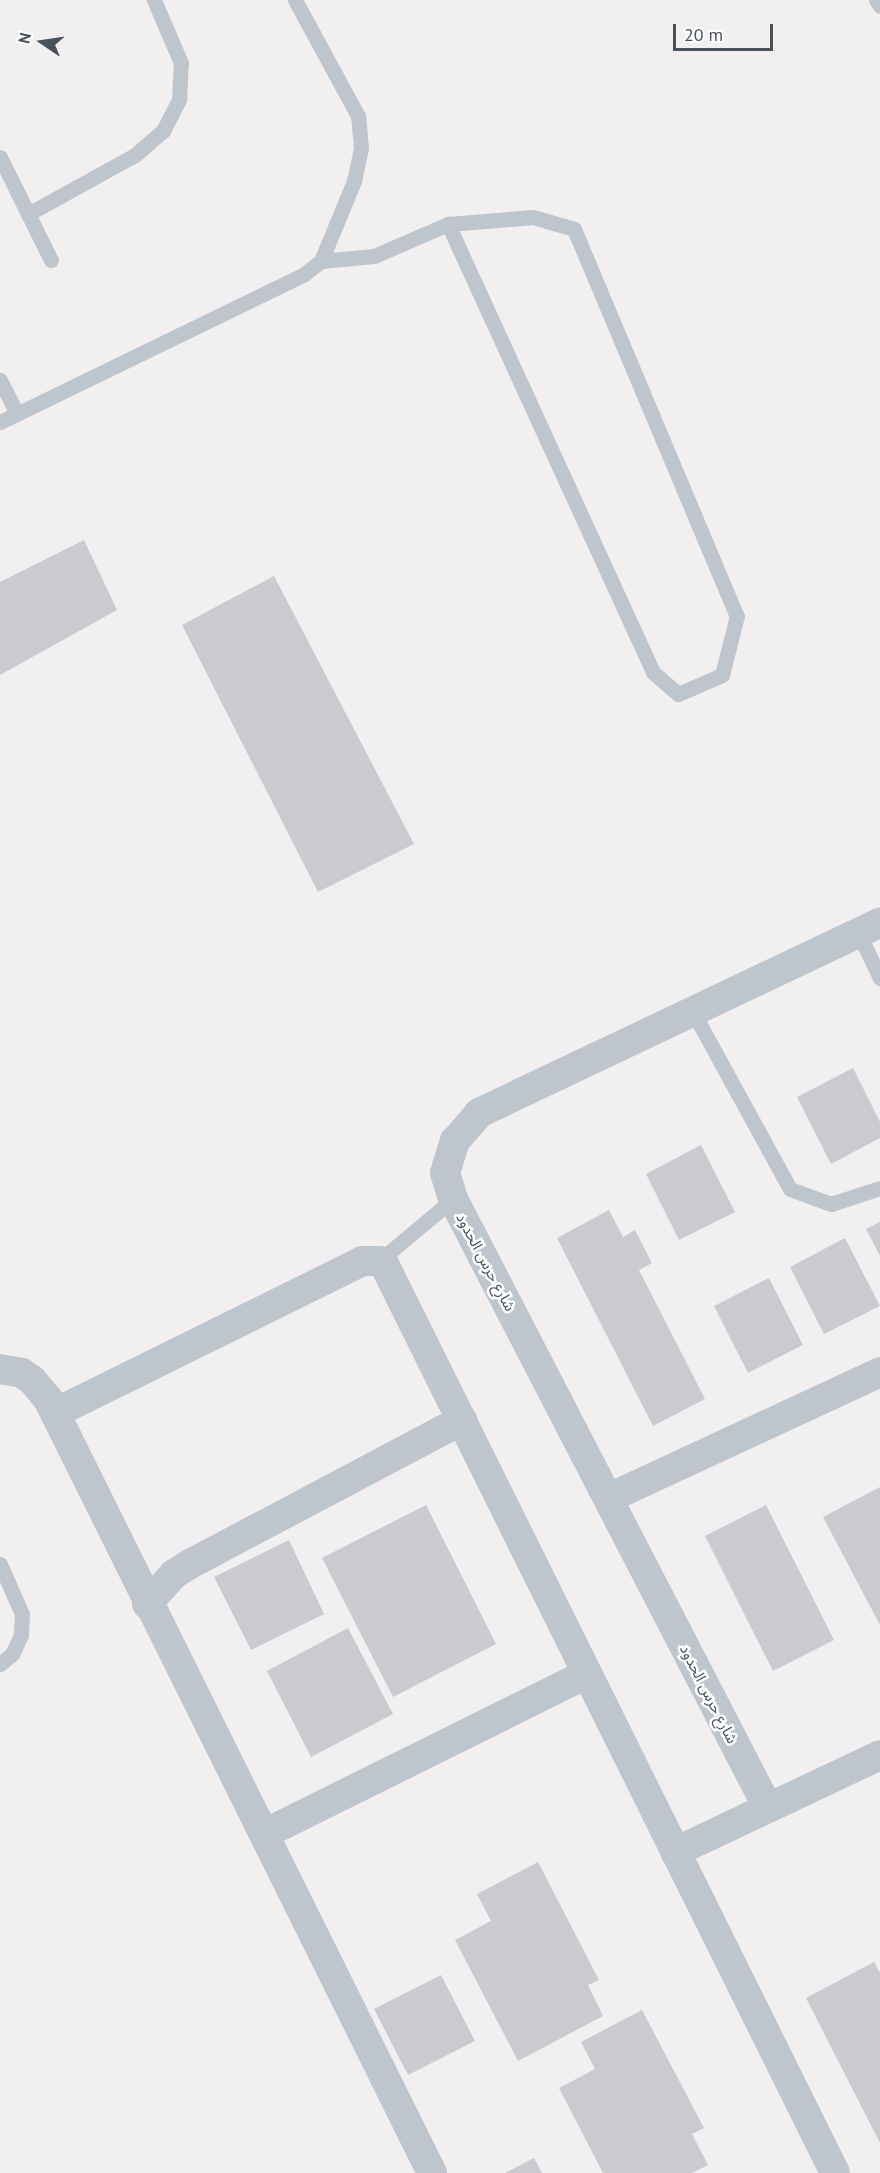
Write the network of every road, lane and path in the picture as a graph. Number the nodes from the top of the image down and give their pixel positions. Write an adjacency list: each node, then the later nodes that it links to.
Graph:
1 (154, 0): 6 (lane)
2 (294, 0): 9 (lane)
3 (876, 0): 4 (lane)
4 (880, 6)
5 (0, 157): 6 (lane)
6 (28, 214): 8 (lane)
7 (448, 224): 7 (lane); 9 (lane)
8 (51, 260)
9 (321, 261): 11 (lane)
10 (0, 380): 11 (lane)
11 (17, 414): 12 (lane)
12 (0, 422)
13 (869, 928): 14 (lane); 15 (street, شارع حرس الحدود)
14 (880, 978)
15 (692, 1010): 16 (lane); 17 (street, شارع حرس الحدود)
16 (880, 1188)
17 (453, 1199): 18 (lane); 23 (street, شارع حرس الحدود)
18 (379, 1261): 21 (street); 22 (street)
19 (0, 1369): 21 (street)
20 (880, 1372): 23 (street)
21 (55, 1413): 25 (street)
22 (462, 1420): 25 (street); 27 (street)
23 (609, 1498): 29 (street, شارع حرس الحدود)
24 (0, 1564): 26 (lane)
25 (147, 1604): 30 (street)
26 (0, 1664)
27 (586, 1674): 30 (street); 31 (street)
28 (880, 1755): 29 (street)
29 (767, 1806): 31 (street)
30 (264, 1834): 32 (street)
31 (675, 1851): 33 (street)
32 (432, 2173)
33 (835, 2173)

